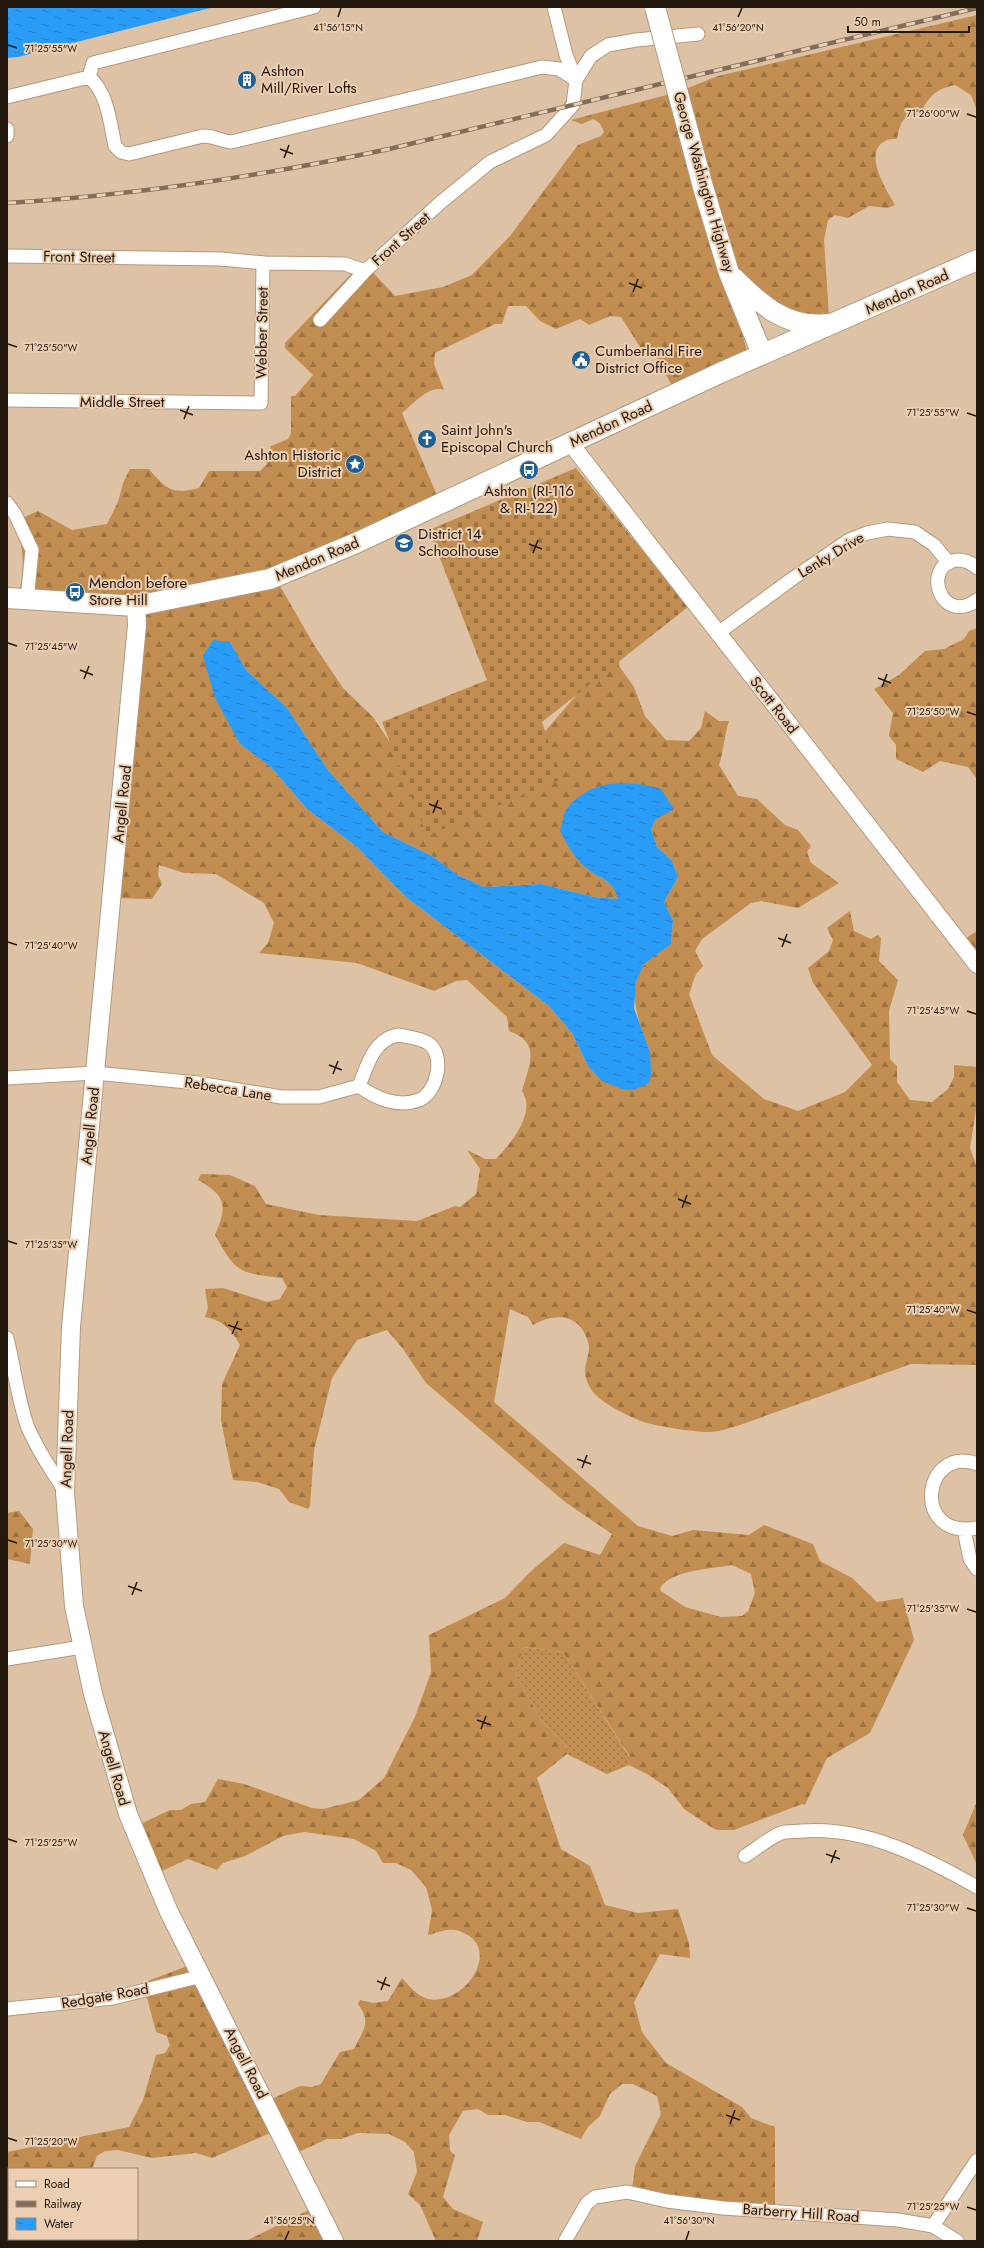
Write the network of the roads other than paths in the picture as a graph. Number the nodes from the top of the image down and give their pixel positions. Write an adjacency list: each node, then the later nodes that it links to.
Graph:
1 (314, 7): 5 (street)
2 (554, 7): 6 (street)
3 (654, 7): 14 (main road, George Washington Highway, bridge)
4 (698, 34): 6 (street, Front Street)
5 (89, 76): 6 (street); 7 (street)
6 (576, 80): 13 (street, Front Street)
7 (7, 97)
8 (7, 129): 9 (street)
9 (7, 136)
10 (7, 256): 12 (street, Front Street)
11 (977, 260): 16 (main road, Mendon Road)
12 (263, 263): 13 (street, Front Street); 19 (street, Webber Street)
13 (365, 271): 15 (street)
14 (729, 272): 16 (main road); 17 (main road, George Washington Highway)
15 (320, 320)
16 (844, 320): 17 (main road, Mendon Road)
17 (762, 354): 20 (main road, Mendon Road)
18 (7, 400): 19 (street, Middle Street)
19 (261, 404)
20 (571, 444): 27 (main road, Mendon Road); 28 (street, Scott Road)
21 (7, 503): 25 (street)
22 (949, 563): 23 (street); 26 (street); 28 (street, Lenky Drive)
23 (977, 568)
24 (7, 598): 25 (main road, Mendon Road)
25 (27, 600): 27 (main road, Mendon Road)
26 (977, 600)
27 (136, 606): 30 (main road, Angell Road)
28 (718, 633): 29 (street, Scott Road)
29 (977, 965)
30 (96, 1073): 31 (street, Rebecca Lane); 32 (street, Rebecca Lane); 35 (main road, Angell Road)
31 (7, 1078)
32 (358, 1086): 32 (street)
33 (7, 1338): 35 (street)
34 (977, 1464): 37 (street)
35 (65, 1492): 39 (main road, Angell Road)
36 (977, 1528): 37 (street)
37 (964, 1530): 38 (street)
38 (977, 1569)
39 (82, 1647): 40 (street); 43 (main road, Angell Road)
40 (7, 1659)
41 (745, 1856): 42 (street)
42 (977, 1887)
43 (202, 1976): 44 (street, Redgate Road); 47 (main road, Angell Road)
44 (7, 2009)
45 (977, 2160): 46 (street)
46 (933, 2226): 48 (street, Barberry Hill Road); 49 (street, Barberry Hill Road)
47 (334, 2241)
48 (565, 2241)
49 (957, 2241)

